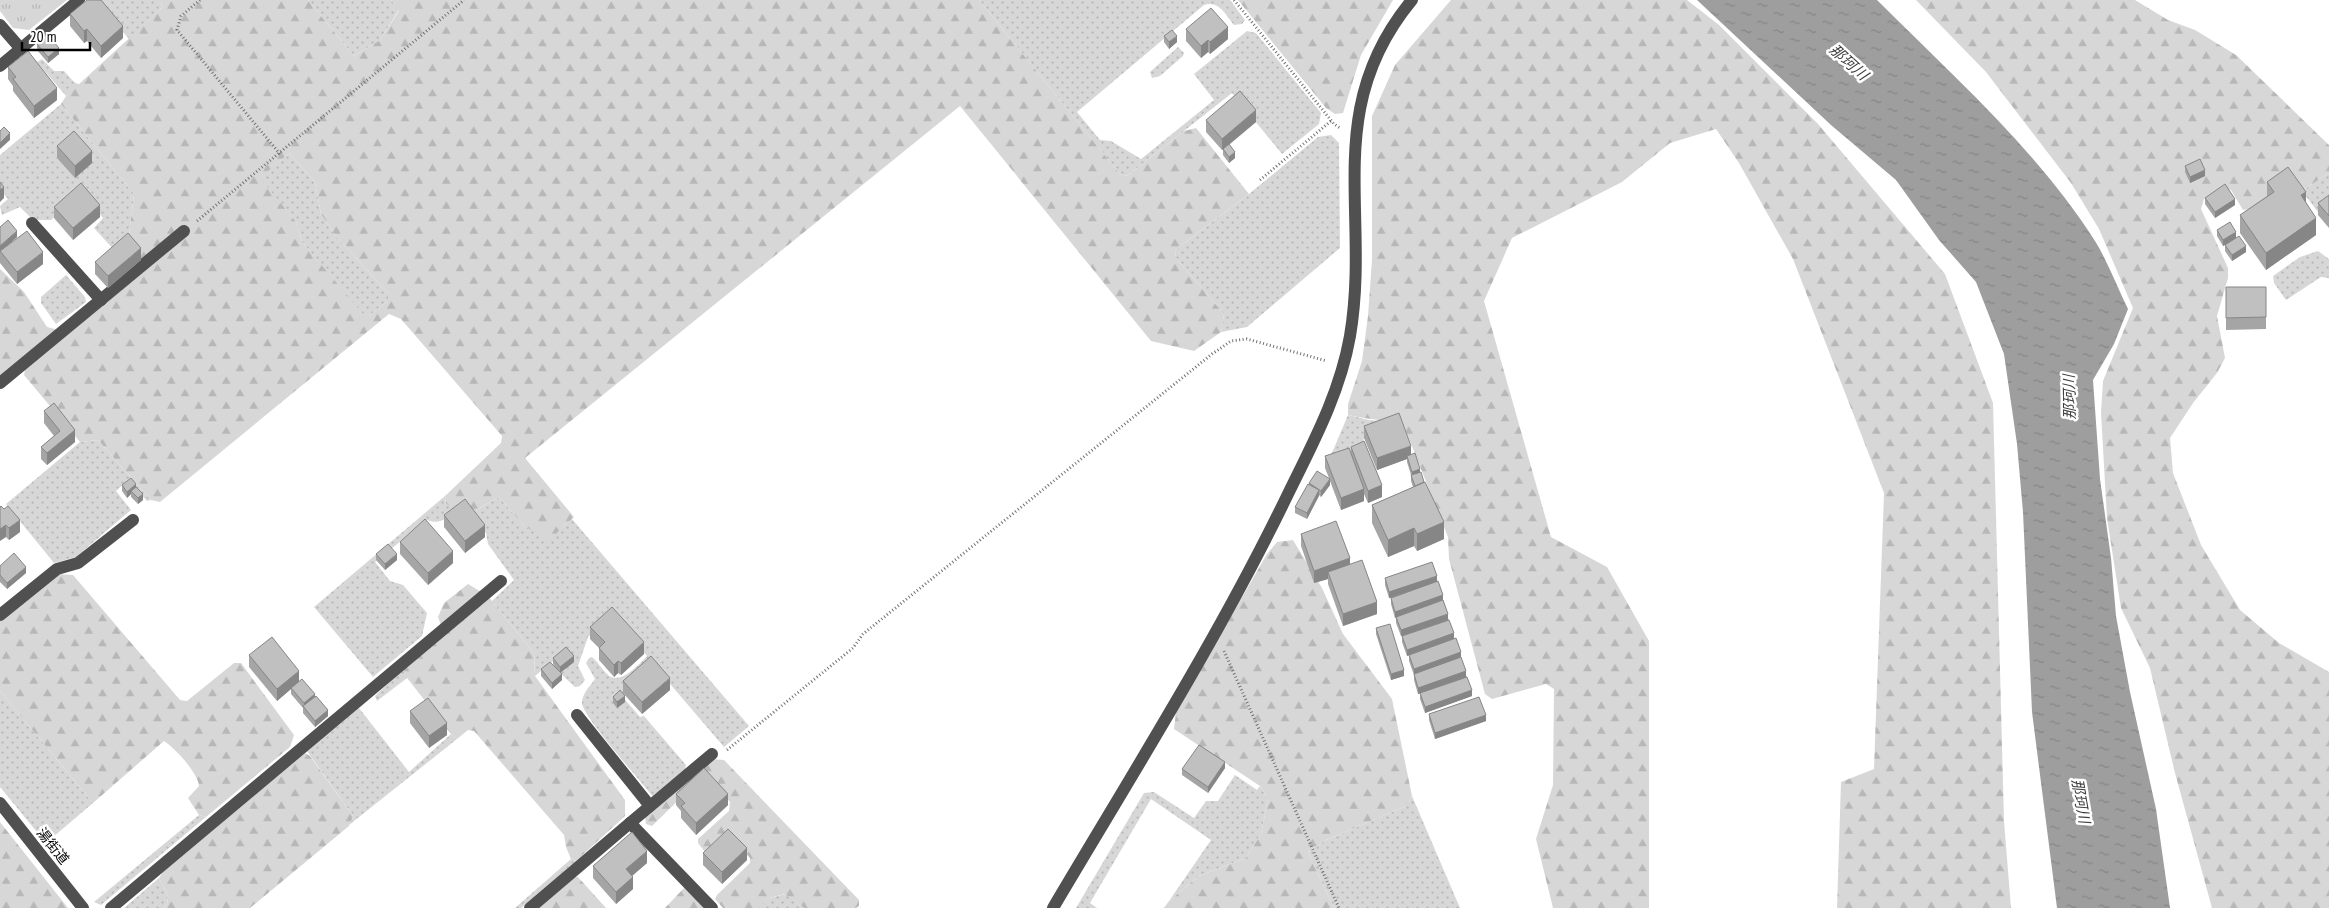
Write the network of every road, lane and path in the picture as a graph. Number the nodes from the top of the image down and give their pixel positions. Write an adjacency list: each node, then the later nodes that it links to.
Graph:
1 (79, 0): 7 (street)
2 (200, 0): 11 (path)
3 (464, 0): 11 (path)
4 (1234, 0): 9 (path)
5 (1412, 0): 10 (street)
6 (0, 25): 7 (street)
7 (20, 48): 8 (street)
8 (0, 66)
9 (1331, 121): 10 (path); 12 (path)
10 (1355, 138): 16 (street)
11 (280, 154): 14 (path)
12 (1260, 180)
13 (32, 223): 15 (street)
14 (184, 231): 15 (street)
15 (102, 300): 17 (street)
16 (1344, 367): 21 (street); 23 (path)
17 (0, 383)
18 (133, 520): 20 (street)
19 (501, 582): 28 (street)
20 (0, 616)
21 (1216, 632): 31 (street); 32 (path)
22 (577, 715): 25 (street)
23 (712, 754): 25 (street)
24 (0, 804): 27 (street, 湯街道)
25 (650, 806): 26 (street)
26 (630, 823): 29 (street); 30 (street)
27 (83, 908)
28 (111, 908)
29 (530, 908)
30 (712, 908)
31 (1053, 908)
32 (1339, 908)

